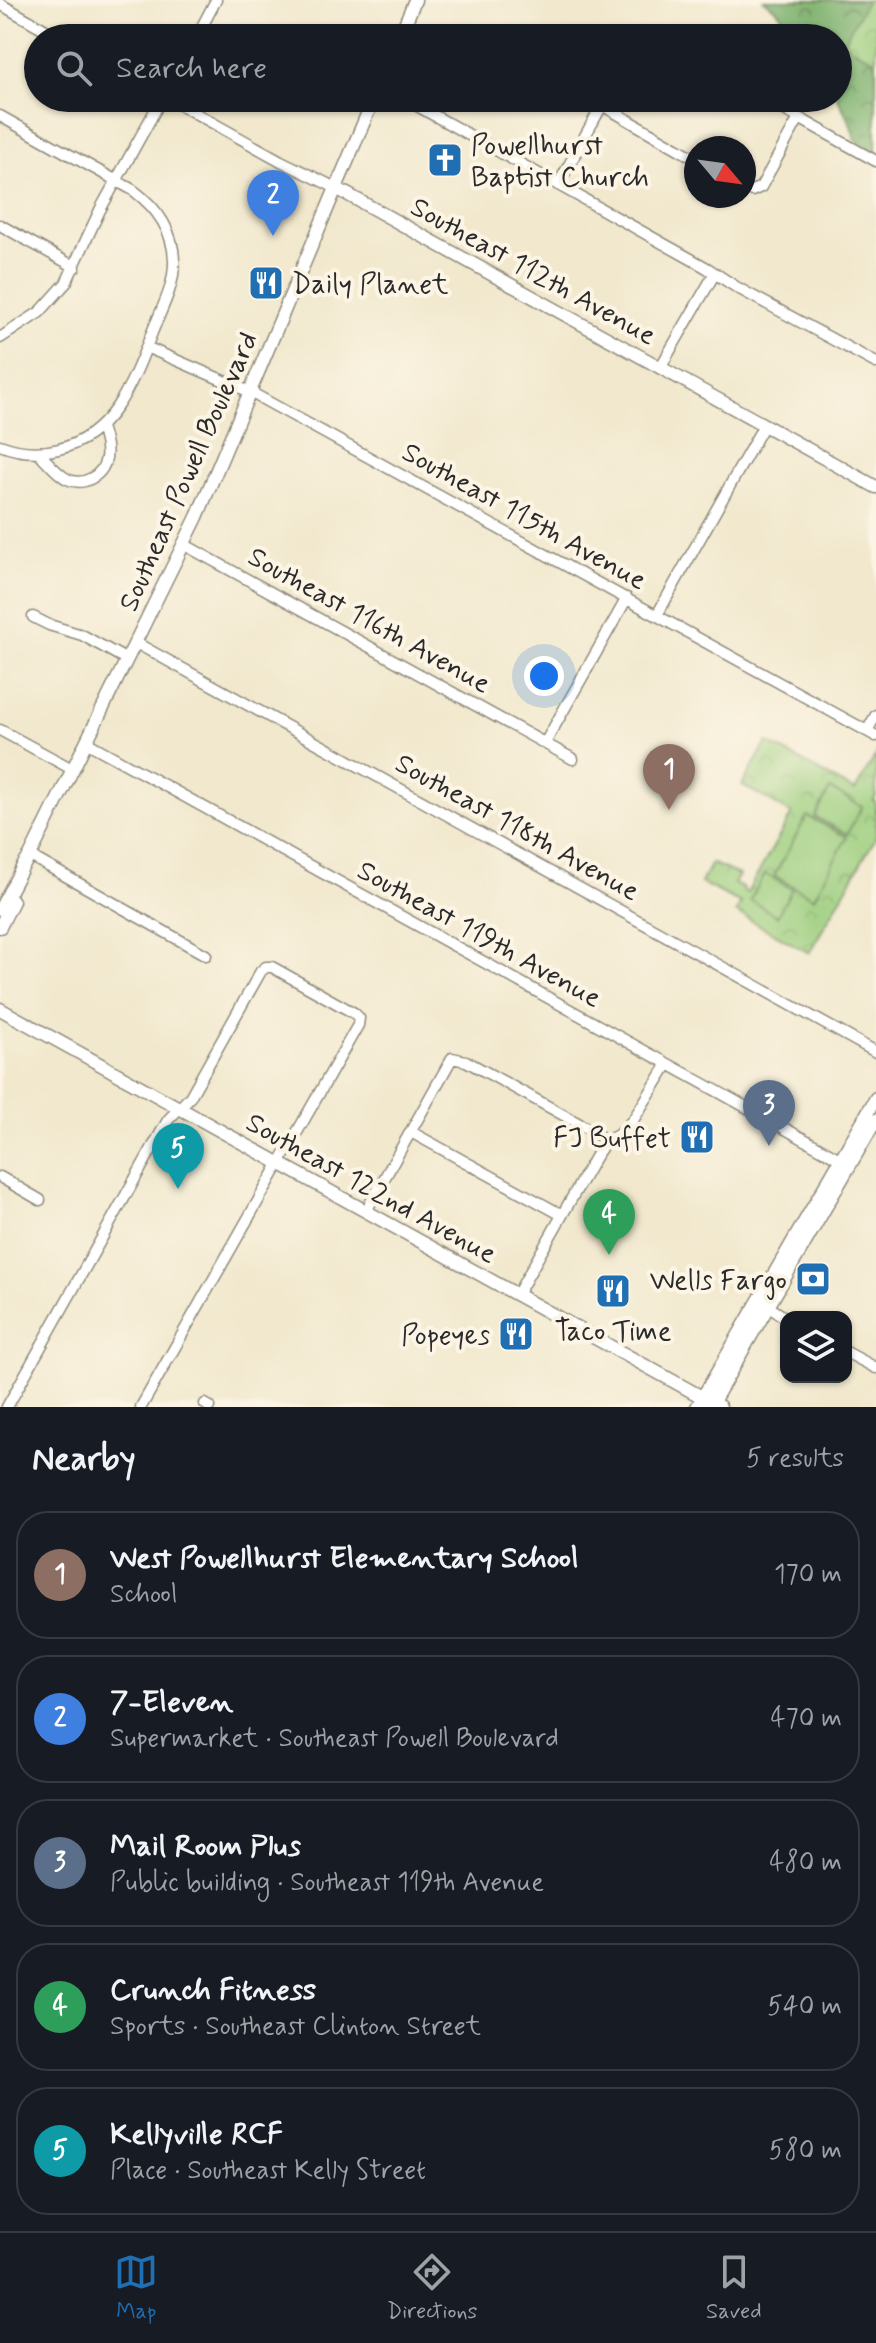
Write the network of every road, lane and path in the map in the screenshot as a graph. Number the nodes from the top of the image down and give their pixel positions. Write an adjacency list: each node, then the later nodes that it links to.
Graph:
1 (216, 0): 5 (street)
2 (415, 0): 6 (main road)
3 (0, 4): 4 (street)
4 (35, 24)
5 (203, 24)
6 (405, 24)
7 (154, 112): 18 (street)
8 (193, 112): 20 (street, Southeast 112th Avenue)
9 (368, 112): 20 (main road, Southeast Powell Boulevard)
10 (428, 112): 19 (street)
11 (598, 112): 19 (street)
12 (620, 112): 16 (street)
13 (788, 112): 15 (street)
14 (0, 116): 18 (street)
15 (799, 118): 17 (street); 21 (street)
16 (684, 152)
17 (876, 161)
18 (116, 181): 23 (street); 26 (street)
19 (558, 185): 24 (street)
20 (336, 188): 28 (main road, Southeast 112th Avenue); 29 (main road, Southeast Powell Boulevard)
21 (756, 190)
22 (0, 225): 23 (street)
23 (75, 267): 25 (street)
24 (715, 273): 27 (street); 28 (street)
25 (0, 338)
26 (146, 347): 29 (street, Southeast 115th Avenue); 31 (street)
27 (876, 363)
28 (660, 368): 30 (main road, Southeast 112th Avenue)
29 (250, 392): 35 (main road, Southeast Powell Boulevard); 36 (street, Southeast 115th Avenue)
30 (764, 425): 34 (main road, Southeast 112th Avenue); 37 (street)
31 (101, 427): 33 (street); 33 (street)
32 (0, 445): 33 (street)
33 (39, 453)
34 (876, 487)
35 (185, 545): 39 (main road, Southeast Powell Boulevard); 45 (street, Southeast 116th Avenue)
36 (627, 598): 37 (street, Southeast 115th Avenue); 45 (street)
37 (657, 615): 43 (street, Southeast 115th Avenue)
38 (33, 617): 40 (street)
39 (136, 643): 40 (main road, Southeast Powell Boulevard); 53 (street, Southeast 118th Avenue)
40 (127, 660): 44 (main road, Southeast Powell Boulevard)
41 (876, 715): 43 (street)
42 (0, 730): 47 (street)
43 (872, 734)
44 (86, 742): 47 (main road, Southeast Powell Boulevard); 54 (street, Southeast 119th Avenue)
45 (545, 743): 46 (street, Southeast 116th Avenue)
46 (573, 759)
47 (72, 769): 48 (main road, Southeast Powell Boulevard)
48 (30, 856): 49 (main road, Southeast Powell Boulevard); 50 (main road, Southeast Powell Boulevard); 51 (street)
49 (0, 909)
50 (0, 927)
51 (206, 955)
52 (0, 1009): 56 (main road, Southeast 122nd Avenue)
53 (876, 1052)
54 (668, 1064): 59 (street); 61 (street, Southeast 119th Avenue)
55 (875, 1100): 60 (main road); 61 (main road)
56 (180, 1108): 62 (main road, Southeast 122nd Avenue); 62 (street); 73 (street)
57 (876, 1120): 60 (main road)
58 (411, 1132): 59 (street); 65 (street); 66 (street)
59 (606, 1141): 66 (street)
60 (864, 1141): 61 (main road)
61 (846, 1162): 68 (main road)
62 (278, 1163): 65 (main road, Southeast 122nd Avenue); 74 (street)
63 (0, 1177): 64 (street)
64 (40, 1200)
65 (366, 1211): 67 (main road, Southeast 122nd Avenue)
66 (562, 1215): 67 (street)
67 (517, 1295): 72 (main road, Southeast 122nd Avenue)
68 (764, 1304): 69 (street); 72 (main road)
69 (780, 1314)
70 (852, 1355): 71 (street)
71 (876, 1368)
72 (709, 1404)
73 (7, 1407)
74 (141, 1407)

